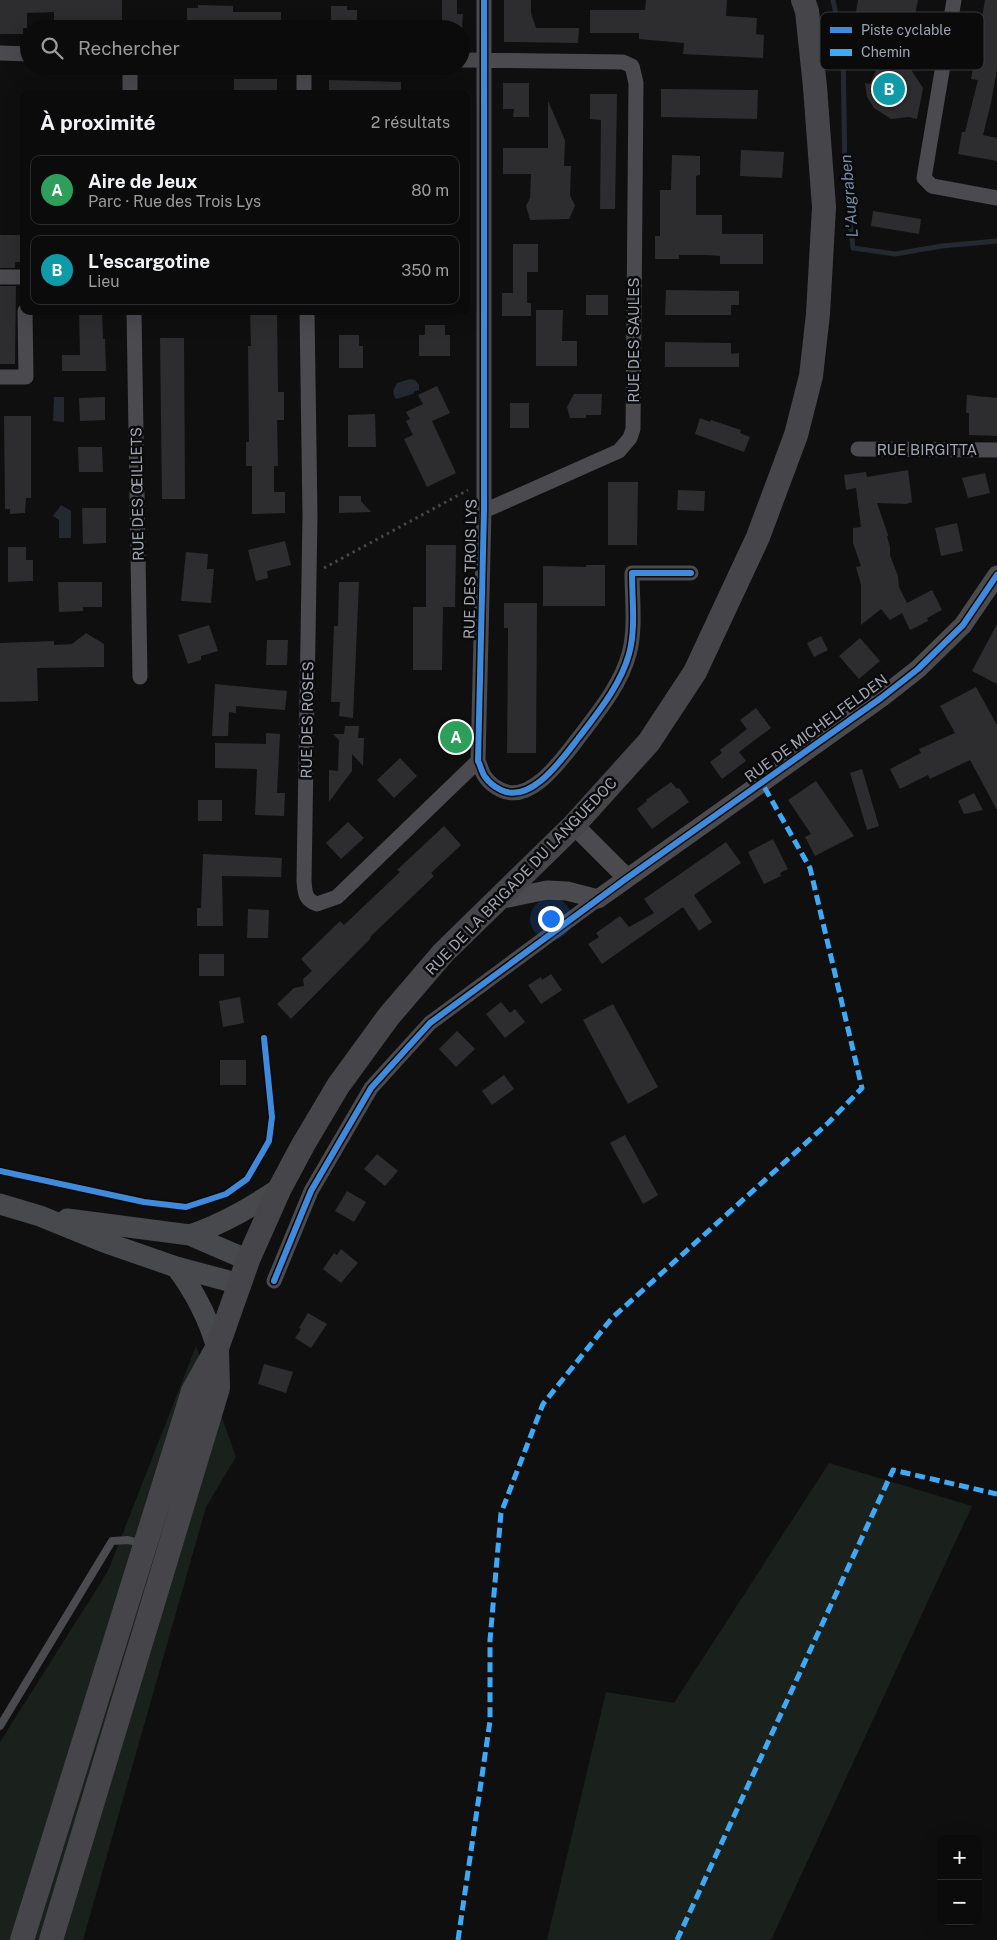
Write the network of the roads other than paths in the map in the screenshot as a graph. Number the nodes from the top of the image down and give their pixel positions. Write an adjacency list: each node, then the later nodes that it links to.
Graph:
1 (484, 0): 6 (street, RUE DES TROIS LYS)
2 (804, 0): 26 (main road, RUE DE LA BRIGADE DU LANGUEDOC)
3 (0, 53): 4 (street)
4 (20, 54)
5 (470, 60): 6 (street)
6 (484, 61): 21 (street, RUE DES TROIS LYS); 21 (street, RUE DES SAULES)
7 (942, 70): 12 (street)
8 (130, 75): 10 (street)
9 (304, 75): 11 (street)
10 (130, 90)
11 (304, 90)
12 (997, 198)
13 (0, 277): 14 (street)
14 (20, 277)
15 (25, 315): 18 (street)
16 (134, 315): 24 (street, RUE DES ŒILLETS)
17 (308, 315): 25 (street, RUE DES ROSES)
18 (0, 377)
19 (858, 449): 20 (street, RUE BIRGITTA)
20 (997, 450)
21 (484, 511): 25 (street, RUE DES TROIS LYS)
22 (691, 573): 25 (street)
23 (997, 575): 27 (street, RUE DE MICHELFELDEN)
24 (140, 677)
25 (478, 761)
26 (574, 826): 27 (street); 29 (main road, RUE DE LA BRIGADE DU LANGUEDOC)
27 (627, 878): 28 (street, RUE DE MICHELFELDEN)
28 (598, 899): 29 (street); 36 (street)
29 (498, 900): 30 (main road, RUE DE LA BRIGADE DU LANGUEDOC)
30 (280, 1188): 33 (main road); 34 (main road, RUE DE LA BRIGADE DU LANGUEDOC)
31 (0, 1204): 32 (main road)
32 (40, 1216): 33 (main road); 35 (main road)
33 (190, 1234): 34 (main road)
34 (248, 1260): 37 (main road, RUE DE LA BRIGADE DU LANGUEDOC)
35 (176, 1266): 37 (main road); 38 (main road)
36 (274, 1281)
37 (240, 1284): 38 (main road, RUE DE LA BRIGADE DU LANGUEDOC)
38 (217, 1348): 39 (main road); 42 (main road)
39 (145, 1545): 40 (lane); 41 (main road)
40 (0, 1726)
41 (22, 1940)
42 (51, 1940)

